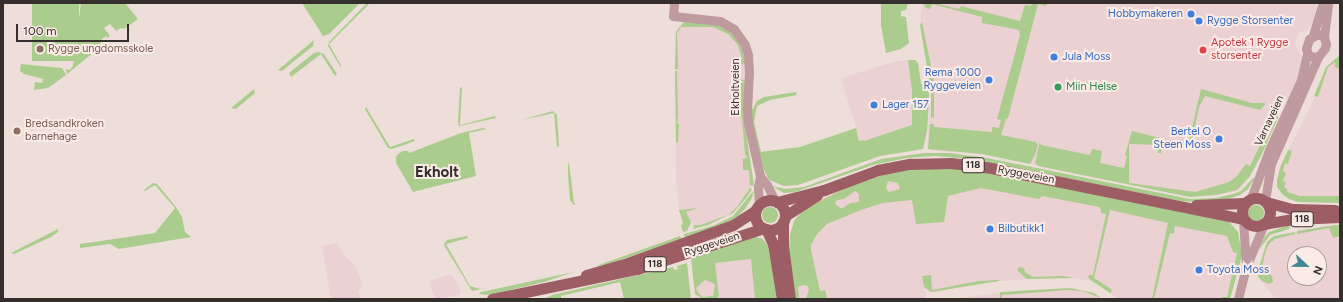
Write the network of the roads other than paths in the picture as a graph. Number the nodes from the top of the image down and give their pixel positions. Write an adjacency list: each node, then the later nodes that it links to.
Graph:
1 (674, 3): 8 (street, Ekholtveien)
2 (1323, 3): 4 (street, Varnaveien)
3 (1328, 3): 5 (street, Varnaveien)
4 (1313, 35): 5 (street); 6 (street, Varnaveien)
5 (1324, 37): 7 (street, Varnaveien)
6 (1307, 53): 7 (street); 11 (street, Varnaveien)
7 (1318, 58): 12 (street, Varnaveien)
8 (760, 176): 10 (street, Ekholtveien); 14 (street, Ekholtveien)
9 (824, 190): 10 (main road, Ryggeveien / 118); 13 (main road, Ryggeveien / 118); 17 (main road, Ryggeveien / 118)
10 (776, 201): 14 (main road, 118); 17 (main road)
11 (1247, 201): 12 (main road, 118); 13 (main road, Ryggeveien / 118); 18 (main road)
12 (1266, 202): 15 (main road, 118); 19 (main road)
13 (1183, 207): 18 (main road, Ryggeveien / 118)
14 (757, 208): 20 (main road); 22 (main road, Ryggeveien / 118)
15 (1340, 211)
16 (1340, 217): 19 (main road, 118)
17 (784, 219): 20 (main road, 118); 25 (main road)
18 (1243, 219): 19 (main road, 118); 21 (street)
19 (1264, 224): 21 (street)
20 (765, 229): 22 (main road, Ryggeveien / 118); 24 (main road)
21 (1246, 267): 26 (street)
22 (543, 288): 23 (main road, Ryggeveien / 118)
23 (492, 299)
24 (782, 299)
25 (790, 299)
26 (1238, 299)

